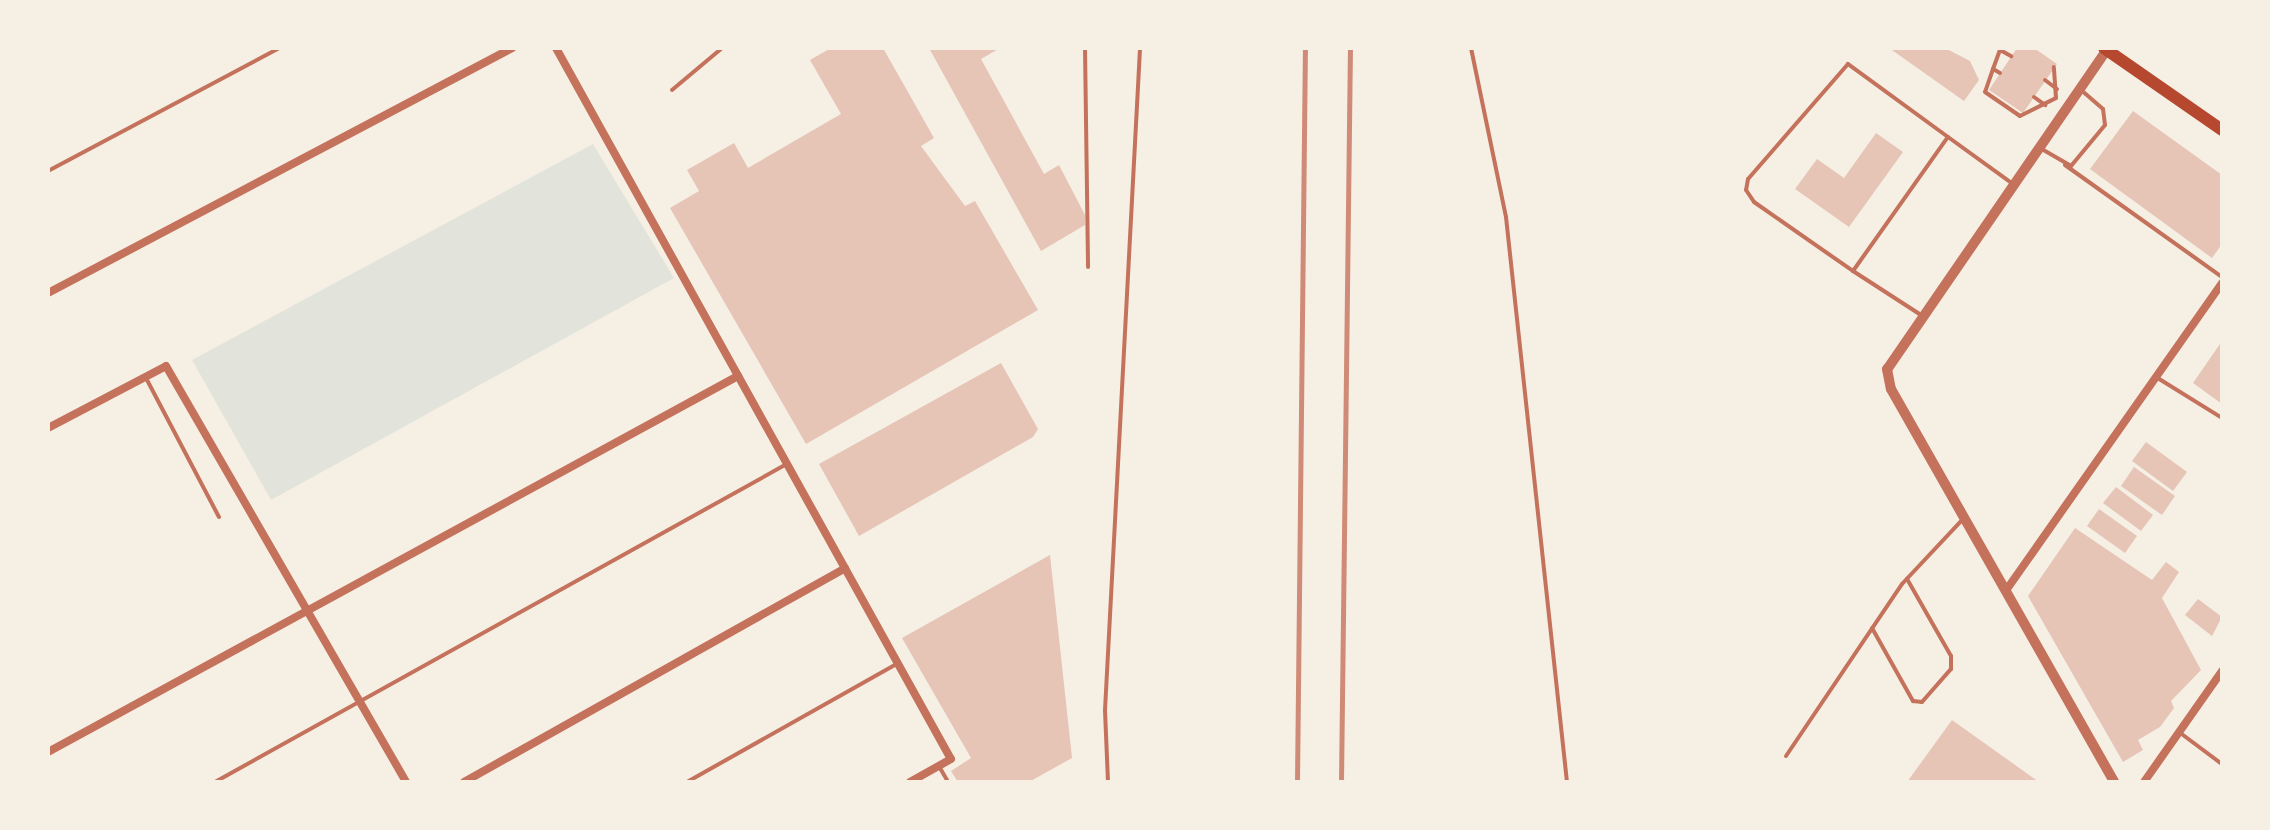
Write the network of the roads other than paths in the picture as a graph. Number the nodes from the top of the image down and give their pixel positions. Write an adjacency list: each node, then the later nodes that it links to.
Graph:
1 (279, 48): 27 (lane)
2 (512, 48): 32 (street)
3 (556, 48): 35 (street)
4 (722, 48): 18 (lane)
5 (1085, 48): 29 (lane)
6 (1140, 48): 61 (lane)
7 (1471, 48): 62 (lane)
8 (2007, 48): 9 (lane)
9 (1998, 49): 11 (lane); 13 (lane)
10 (2106, 49): 17 (street); 23 (main road)
11 (2011, 56)
12 (2054, 67): 16 (lane)
13 (1993, 69): 14 (lane); 21 (lane)
14 (2000, 73)
15 (2045, 80): 16 (lane)
16 (2057, 89): 20 (lane)
17 (2079, 89): 22 (street); 26 (lane)
18 (672, 90)
19 (2034, 97): 21 (lane)
20 (2056, 98): 21 (lane); 22 (lane)
21 (2045, 105)
22 (2067, 106): 25 (street)
23 (2222, 130)
24 (1948, 137): 28 (lane); 30 (lane); 30 (lane)
25 (2039, 147): 26 (lane); 28 (street)
26 (2065, 165): 31 (lane)
27 (48, 171)
28 (2013, 184): 33 (street)
29 (1088, 267)
30 (1853, 271): 33 (lane)
31 (2222, 280): 36 (street)
32 (48, 293)
33 (1921, 316): 41 (street)
34 (145, 376): 38 (street); 40 (lane); 45 (street)
35 (738, 376): 39 (street); 45 (street)
36 (2156, 377): 37 (lane); 44 (street)
37 (2222, 418)
38 (48, 428)
39 (787, 464): 42 (street); 49 (lane)
40 (219, 517)
41 (1966, 517): 43 (lane); 44 (street)
42 (845, 568): 47 (street); 57 (street)
43 (1907, 579): 46 (lane); 46 (lane)
44 (2007, 589): 63 (street)
45 (308, 611): 49 (street); 51 (street)
46 (1872, 628): 52 (lane)
47 (898, 663): 54 (street); 58 (lane)
48 (2222, 671): 50 (street)
49 (360, 702): 55 (lane); 56 (street)
50 (2179, 732): 53 (lane); 64 (street)
51 (48, 752)
52 (1786, 756)
53 (2222, 764)
54 (939, 766): 59 (street); 60 (lane)
55 (215, 782)
56 (406, 782)
57 (464, 782)
58 (687, 782)
59 (910, 782)
60 (948, 782)
61 (1108, 782)
62 (1567, 782)
63 (2114, 782)
64 (2144, 782)

